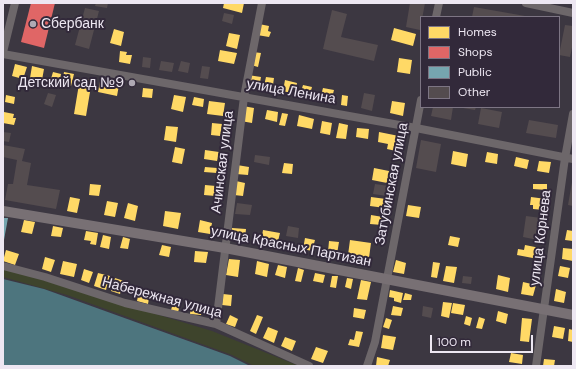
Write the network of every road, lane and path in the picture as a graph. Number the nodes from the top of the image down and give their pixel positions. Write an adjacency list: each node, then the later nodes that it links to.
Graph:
1 (15, 3): 7 (street)
2 (262, 3): 8 (street, Ачинская улица)
3 (439, 3): 6 (street)
4 (526, 3): 5 (street)
5 (573, 13)
6 (436, 16)
7 (3, 53): 8 (street, улица Ленина)
8 (244, 97): 11 (street, улица Ленина); 14 (street, Ачинская улица)
9 (420, 106): 11 (street, Затубинская улица)
10 (573, 114): 12 (street, улица Корнева)
11 (416, 128): 12 (street, улица Ленина); 16 (street, Затубинская улица)
12 (569, 159): 17 (street, улица Корнева)
13 (3, 211): 14 (main road, улица Красных Партизан)
14 (225, 248): 16 (main road, улица Красных Партизан); 19 (street, Ачинская улица)
15 (3, 266): 19 (street, Набережная улица)
16 (387, 280): 17 (main road, улица Красных Партизан); 21 (street, Затубинская улица)
17 (545, 310): 18 (main road, улица Красных Партизан); 22 (street, улица Корнева)
18 (573, 316)
19 (216, 324): 20 (street, Набережная улица)
20 (310, 366)
21 (367, 366)
22 (536, 366)

